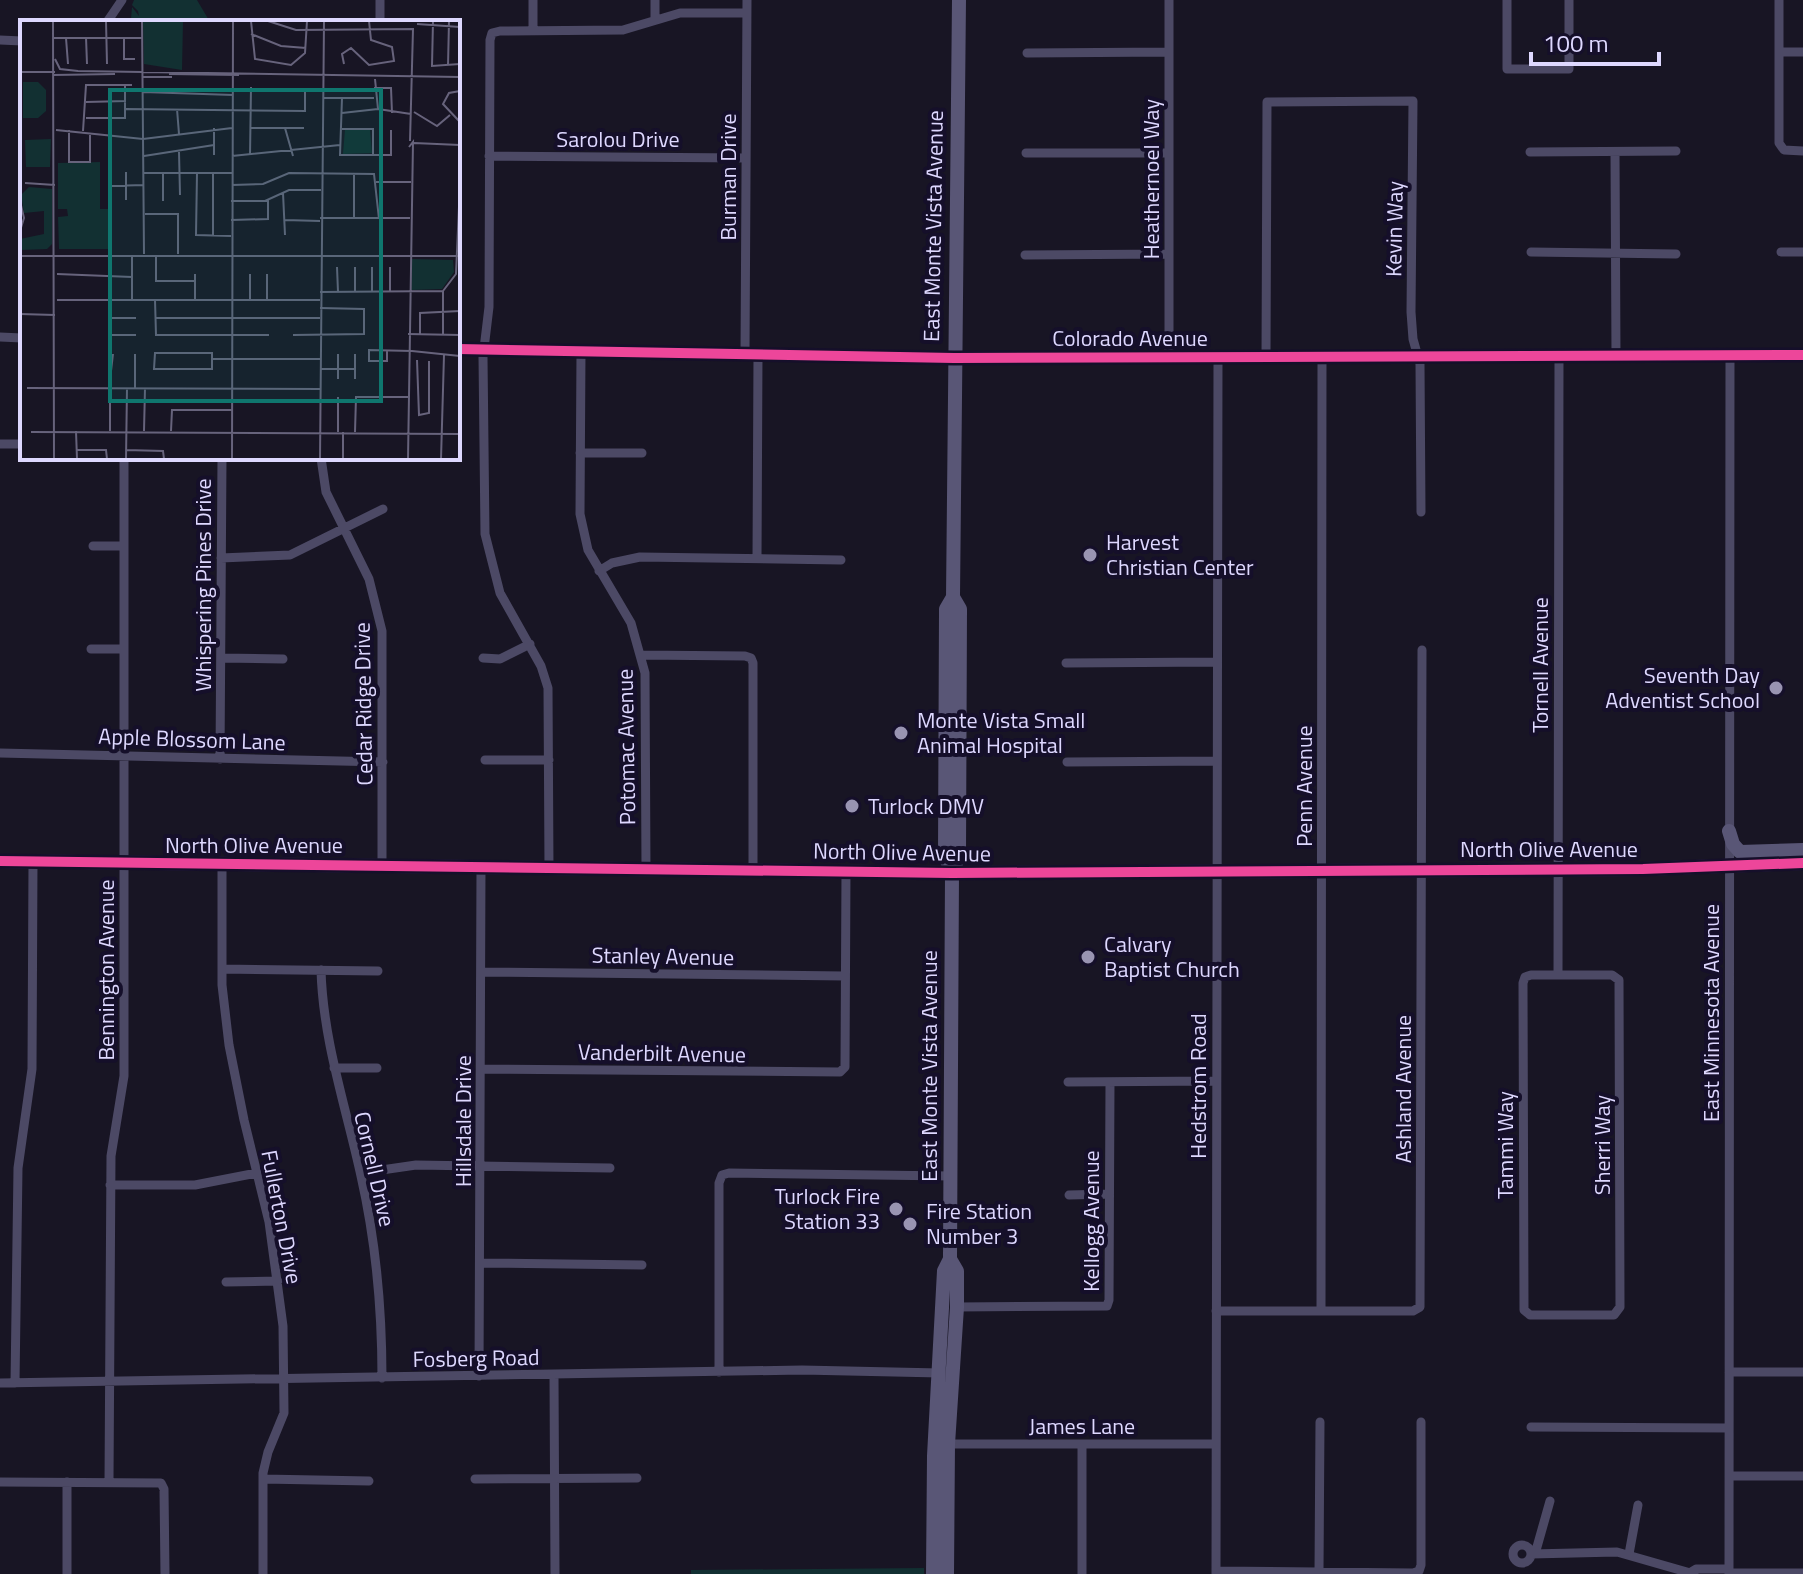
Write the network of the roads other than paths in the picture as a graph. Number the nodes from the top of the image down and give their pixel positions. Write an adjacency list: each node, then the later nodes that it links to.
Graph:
1 (122, 0): 11 (street)
2 (533, 0): 13 (street)
3 (655, 0): 12 (street)
4 (747, 0): 10 (street, Burman Drive)
5 (959, 0): 50 (main road, East Monte Vista Avenue)
6 (1169, 0): 16 (street, Heathernoel Way)
7 (1507, 0): 8 (street)
8 (1569, 0)
9 (1779, 0): 17 (street)
10 (747, 13): 12 (street); 27 (street, Burman Drive)
11 (112, 20)
12 (655, 20): 13 (street)
13 (533, 31): 26 (street)
14 (0, 40): 15 (street)
15 (20, 41)
16 (1169, 52): 19 (street); 25 (street, Heathernoel Way)
17 (1779, 52): 18 (street); 21 (street)
18 (1803, 52)
19 (1027, 53)
20 (1676, 151): 23 (street)
21 (1803, 151)
22 (1530, 152): 23 (street)
23 (1615, 152): 31 (street)
24 (1026, 153): 25 (street)
25 (1169, 153): 32 (street, Heathernoel Way)
26 (489, 156): 27 (street, Sarolou Drive); 38 (street)
27 (746, 158): 40 (street, Burman Drive)
28 (1531, 252): 31 (street)
29 (1781, 252): 30 (street)
30 (1803, 252)
31 (1616, 253): 33 (street); 45 (street)
32 (1169, 254): 34 (street); 51 (street, Heathernoel Way)
33 (1676, 254)
34 (1025, 255)
35 (0, 337): 36 (street)
36 (20, 338)
37 (460, 349): 38 (street, Colorado Avenue)
38 (483, 349): 39 (street, Colorado Avenue); 67 (street)
39 (581, 352): 40 (street, Colorado Avenue); 52 (street, Potomac Avenue)
40 (745, 354): 41 (street, Colorado Avenue)
41 (758, 355): 50 (street, Colorado Avenue); 63 (street)
42 (1730, 355): 43 (street, Colorado Avenue); 45 (street, Colorado Avenue); 87 (street, East Minnesota Avenue)
43 (1803, 355)
44 (1559, 356): 45 (street, Colorado Avenue); 49 (street, Colorado Avenue); 100 (street, Tornell Avenue)
45 (1616, 356)
46 (1218, 357): 47 (street, Colorado Avenue); 51 (street, Colorado Avenue); 76 (street, Hedstrom Road)
47 (1266, 357): 48 (street, Colorado Avenue); 49 (street, Kevin Way)
48 (1322, 357): 49 (street, Colorado Avenue); 105 (street, Penn Avenue)
49 (1418, 357): 58 (street, Kevin Way)
50 (954, 358): 51 (street, Colorado Avenue); 66 (main road, East Monte Vista Avenue)
51 (1169, 358)
52 (580, 453): 53 (street); 65 (street, Potomac Avenue)
53 (642, 453)
54 (124, 460): 61 (street, Bennington Avenue)
55 (222, 460): 62 (street, Whispering Pines Drive)
56 (321, 460): 59 (street, Cedar Ridge Drive)
57 (383, 509): 59 (street)
58 (1421, 512)
59 (344, 530): 62 (street); 85 (street, Cedar Ridge Drive)
60 (93, 546): 61 (street)
61 (124, 546): 69 (street, Bennington Avenue)
62 (221, 558): 73 (street, Whispering Pines Drive)
63 (757, 558): 64 (street); 65 (street)
64 (841, 560)
65 (599, 571): 72 (street, Potomac Avenue)
66 (953, 597): 71 (main road, East Monte Vista Avenue); 78 (main road, East Monte Vista Avenue)
67 (530, 644): 74 (street); 83 (street)
68 (91, 649): 69 (street)
69 (124, 649): 80 (street, Bennington Avenue)
70 (1422, 650): 102 (street, Ashland Avenue)
71 (946, 652): 78 (main road); 106 (main road, East Monte Vista Avenue)
72 (641, 655): 99 (street, Potomac Avenue); 101 (street)
73 (221, 658): 75 (street); 81 (street, Whispering Pines Drive)
74 (483, 658)
75 (283, 659)
76 (1217, 662): 77 (street); 84 (street, Hedstrom Road)
77 (1066, 663)
78 (960, 702): 106 (main road, East Monte Vista Avenue)
79 (0, 753): 80 (street, Apple Blossom Lane)
80 (124, 756): 81 (street, Apple Blossom Lane); 93 (street, Bennington Avenue)
81 (220, 759): 85 (street, Apple Blossom Lane)
82 (485, 760): 83 (street)
83 (549, 760): 98 (street)
84 (1217, 761): 86 (street); 104 (street, Hedstrom Road)
85 (383, 762): 95 (street, Cedar Ridge Drive)
86 (1067, 762)
87 (1729, 831): 88 (main road); 96 (street, East Minnesota Avenue)
88 (1803, 850)
89 (0, 854): 91 (main road)
90 (0, 861): 91 (main road, North Olive Avenue)
91 (27, 862): 93 (main road, North Olive Avenue); 145 (street)
92 (1803, 863): 96 (main road, North Olive Avenue)
93 (125, 864): 94 (main road, North Olive Avenue); 124 (street, Bennington Avenue)
94 (222, 865): 95 (main road, North Olive Avenue); 107 (street, Fullerton Drive)
95 (382, 866): 97 (main road, North Olive Avenue)
96 (1729, 866): 100 (main road, North Olive Avenue); 137 (street, East Minnesota Avenue)
97 (481, 867): 98 (main road, North Olive Avenue); 110 (street, Hillsdale Drive)
98 (549, 868): 99 (main road, North Olive Avenue)
99 (646, 869): 101 (main road, North Olive Avenue)
100 (1558, 869): 102 (main road, North Olive Avenue); 111 (street, Tornell Avenue)
101 (753, 870): 103 (main road, North Olive Avenue)
102 (1421, 870): 105 (main road, North Olive Avenue); 134 (street, Ashland Avenue)
103 (846, 871): 106 (main road, North Olive Avenue); 112 (street)
104 (1217, 871): 105 (main road, North Olive Avenue); 106 (main road, North Olive Avenue); 116 (street, Hedstrom Road)
105 (1321, 871): 134 (street, Penn Avenue)
106 (952, 873): 123 (main road, East Monte Vista Avenue)
107 (222, 969): 108 (street); 121 (street, Fullerton Drive)
108 (321, 970): 109 (street); 113 (street, Cornell Drive)
109 (378, 971)
110 (481, 972): 112 (street, Stanley Avenue); 115 (street, Hillsdale Drive)
111 (1558, 975): 135 (street, Tammi Way); 135 (street, Sherri Way)
112 (845, 976): 115 (street, Vanderbilt Avenue)
113 (334, 1068): 114 (street); 122 (street, Cornell Drive)
114 (377, 1068)
115 (481, 1069): 119 (street, Hillsdale Drive)
116 (1216, 1081): 118 (street); 133 (street, Hedstrom Road)
117 (1068, 1082): 118 (street)
118 (1110, 1082): 125 (street, Kellogg Avenue)
119 (481, 1166): 120 (street); 122 (street); 128 (street, Hillsdale Drive)
120 (610, 1168)
121 (257, 1173): 124 (street); 130 (street, Fullerton Drive)
122 (361, 1173): 142 (street, Cornell Drive)
123 (951, 1176): 127 (main road, East Monte Vista Avenue); 136 (street)
124 (110, 1185): 146 (street, Bennington Avenue)
125 (1109, 1194): 126 (street); 132 (street, Kellogg Avenue)
126 (1069, 1195)
127 (950, 1259): 132 (main road, East Monte Vista Avenue); 139 (main road, East Monte Vista Avenue)
128 (480, 1263): 129 (street); 141 (street, Hillsdale Drive)
129 (642, 1265)
130 (278, 1281): 131 (street); 143 (street, Fullerton Drive)
131 (226, 1282)
132 (957, 1307): 139 (main road, East Monte Vista Avenue)
133 (1216, 1311): 134 (street); 153 (street, Hedstrom Road)
134 (1321, 1311)
135 (1525, 1313)
136 (719, 1372): 139 (street, Fosberg Road); 140 (street, Fosberg Road)
137 (1729, 1372): 138 (street); 150 (street, East Minnesota Avenue)
138 (1803, 1372)
139 (946, 1373): 151 (main road, East Monte Vista Avenue); 178 (main road, East Monte Vista Avenue)
140 (554, 1375): 141 (street, Fosberg Road); 159 (street)
141 (479, 1376): 142 (street, Fosberg Road)
142 (382, 1378): 143 (street, Fosberg Road)
143 (284, 1380): 146 (street, Fosberg Road); 157 (street, Fullerton Drive)
144 (0, 1383): 145 (street, Fosberg Road)
145 (15, 1383): 146 (street, Fosberg Road)
146 (108, 1383): 160 (street, Bennington Avenue)
147 (1320, 1422): 169 (street)
148 (1421, 1422): 169 (street)
149 (1531, 1427): 150 (street)
150 (1728, 1428): 154 (street, East Minnesota Avenue)
151 (948, 1444): 152 (street, James Lane); 179 (main road, East Monte Vista Avenue)
152 (1082, 1444): 153 (street, James Lane); 180 (street)
153 (1216, 1444): 171 (street, Hedstrom Road)
154 (1729, 1476): 155 (street); 170 (street, East Minnesota Avenue)
155 (1803, 1476)
156 (637, 1478): 159 (street)
157 (263, 1479): 161 (street); 176 (street, Fullerton Drive)
158 (475, 1479): 159 (street)
159 (555, 1479): 177 (street)
160 (109, 1481): 163 (street); 175 (street)
161 (369, 1481)
162 (0, 1482): 163 (street)
163 (67, 1482): 174 (street)
164 (1550, 1501): 166 (street)
165 (1638, 1505): 167 (street)
166 (1533, 1554): 167 (street); 181 (street)
167 (1629, 1554): 168 (street)
168 (1647, 1560): 172 (street); 182 (street)
169 (1319, 1572): 171 (street)
170 (1729, 1572): 172 (street); 173 (street)
171 (1216, 1573)
172 (1692, 1573)
173 (1803, 1573)
174 (67, 1574)
175 (165, 1574)
176 (263, 1574)
177 (555, 1574)
178 (933, 1574)
179 (947, 1574)
180 (1082, 1574)
181 (1516, 1574)
182 (1647, 1574)

